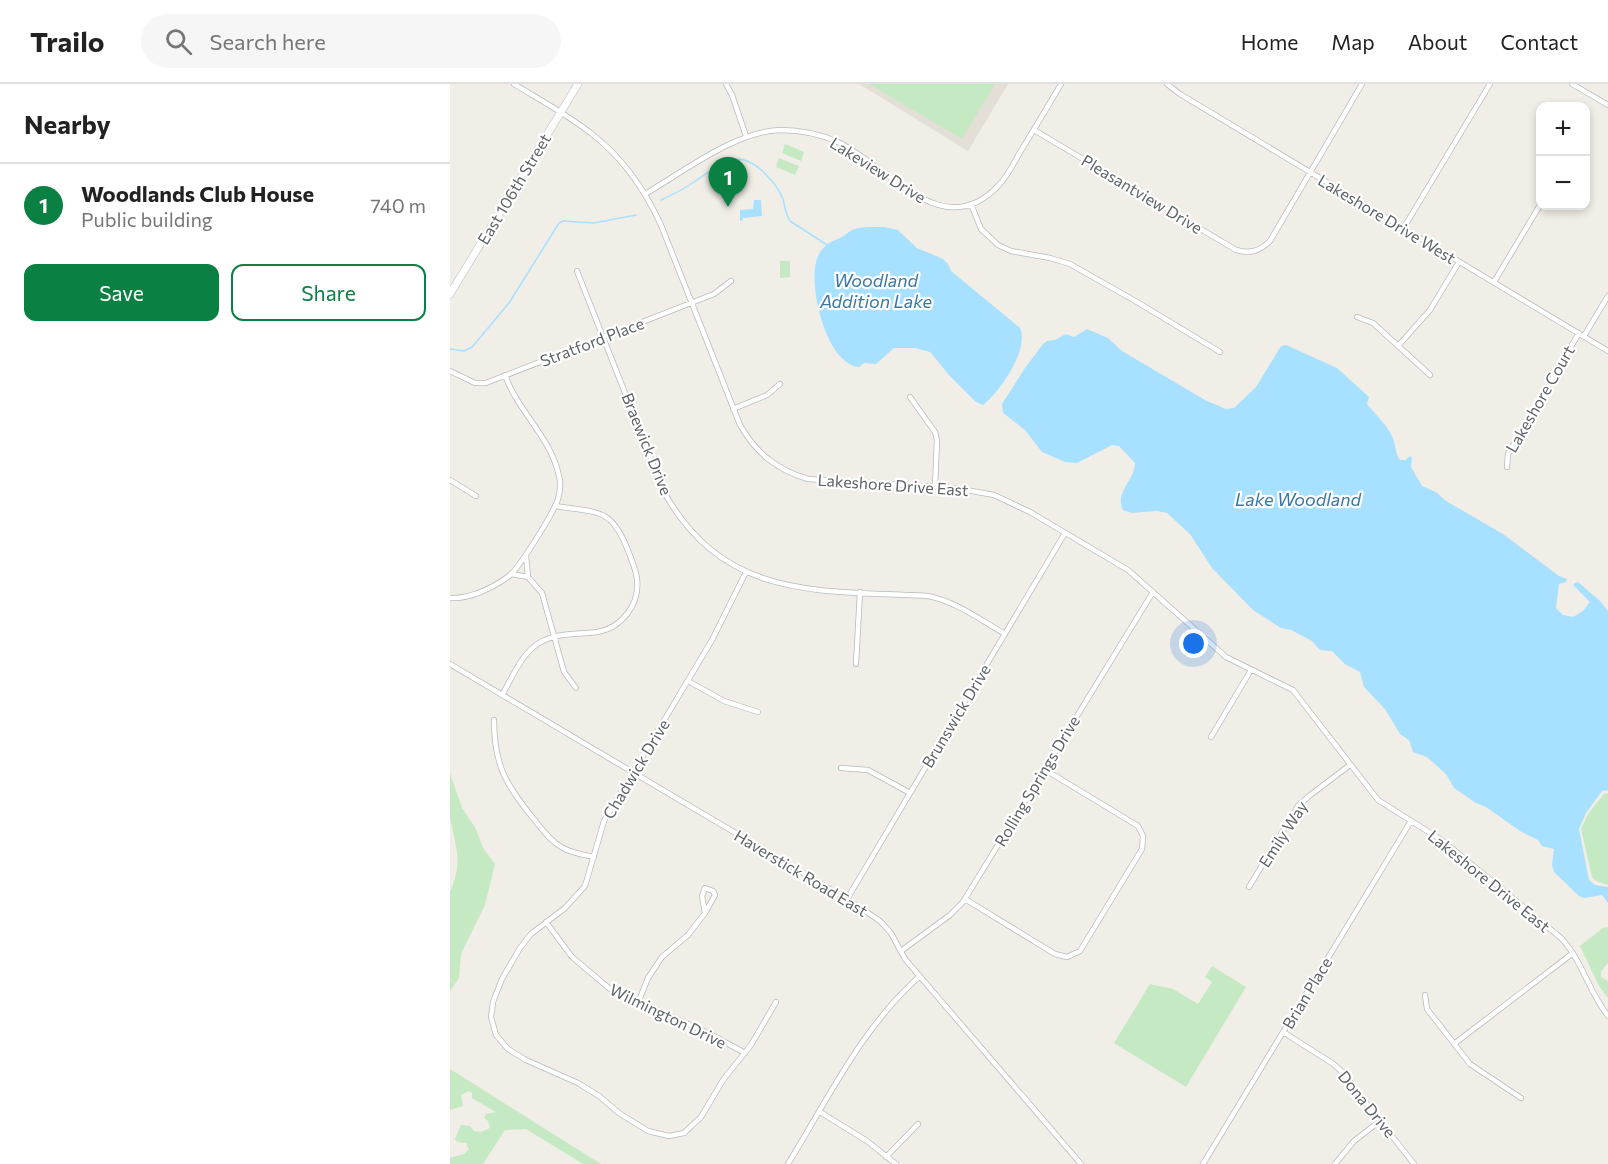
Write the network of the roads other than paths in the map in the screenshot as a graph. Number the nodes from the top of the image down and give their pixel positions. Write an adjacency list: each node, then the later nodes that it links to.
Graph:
1 (514, 84): 10 (street, Lakeshore Drive East)
2 (578, 84): 10 (street, East 106th Street)
3 (726, 84): 12 (street)
4 (1061, 84): 11 (street)
5 (1167, 84): 13 (street, Lakeshore Drive West)
6 (1362, 84): 13 (street)
7 (1490, 84): 17 (street)
8 (1572, 84): 9 (street)
9 (1608, 105)
10 (560, 113): 14 (street, Lakeshore Drive East); 22 (street, East 106th Street)
11 (1034, 130): 13 (street, Pleasantview Drive); 15 (street)
12 (746, 136): 14 (street, Lakeview Drive); 15 (street, Lakeview Drive)
13 (1310, 173): 17 (street, Lakeshore Drive West)
14 (645, 194): 24 (street, Lakeshore Drive East)
15 (971, 204): 30 (street)
16 (1536, 210): 21 (street)
17 (1403, 229): 18 (street, Lakeshore Drive West)
18 (1459, 262): 21 (street, Lakeshore Drive West); 28 (street)
19 (578, 271): 27 (street, Braewick Drive)
20 (731, 281): 24 (street, Stratford Place)
21 (1494, 282): 26 (street, Lakeshore Drive West)
22 (450, 294)
23 (1608, 296): 26 (street, Lakeshore Court)
24 (692, 303): 27 (street, Stratford Place); 36 (street, Lakeshore Drive East)
25 (1357, 317): 28 (street)
26 (1581, 334): 29 (street, Lakeshore Drive West); 37 (street, Lakeshore Court)
27 (604, 337): 32 (street, Stratford Place); 44 (street, Braewick Drive)
28 (1398, 346): 33 (street)
29 (1608, 351)
30 (1220, 352)
31 (450, 371): 32 (street, Stratford Place)
32 (505, 375): 41 (street)
33 (1430, 375)
34 (780, 384): 36 (street)
35 (910, 397): 39 (street)
36 (733, 409): 39 (street, Lakeshore Drive East)
37 (1507, 467)
38 (450, 480): 40 (street)
39 (935, 486): 42 (street, Lakeshore Drive East)
40 (476, 496)
41 (555, 506): 43 (street); 51 (street)
42 (1065, 533): 48 (street, Lakeshore Drive East); 50 (street, Brunswick Drive)
43 (526, 555): 45 (street); 46 (street)
44 (746, 572): 47 (street, Braewick Drive); 55 (street, Chadwick Drive)
45 (511, 574): 46 (street); 49 (street)
46 (528, 577): 51 (street)
47 (860, 592): 50 (street, Braewick Drive); 53 (street)
48 (1153, 592): 54 (street, Lakeshore Drive East); 63 (street, Rolling Springs Drive)
49 (450, 598)
50 (1005, 634): 65 (street, Brunswick Drive)
51 (555, 636): 56 (street); 57 (street)
52 (450, 664): 57 (street, Haverstick Road East)
53 (856, 664)
54 (1251, 670): 60 (street); 61 (street, Lakeshore Drive East)
55 (688, 681): 58 (street); 64 (street, Chadwick Drive)
56 (576, 688)
57 (502, 695): 64 (street, Haverstick Road East)
58 (758, 712)
59 (494, 720): 67 (street)
60 (1211, 737)
61 (1350, 765): 66 (street, Lakeshore Drive East); 68 (street, Emily Way)
62 (841, 768): 65 (street)
63 (1044, 769): 70 (street, Rolling Springs Drive); 70 (street)
64 (633, 773): 67 (street, Chadwick Drive); 69 (street, Haverstick Road East)
65 (910, 793): 69 (street, Brunswick Drive)
66 (1411, 821): 74 (street, Lakeshore Drive East); 80 (street, Brian Place)
67 (594, 857): 72 (street, Chadwick Drive)
68 (1249, 886)
69 (847, 899): 73 (street, Haverstick Road East)
70 (965, 899): 73 (street, Rolling Springs Drive)
71 (705, 913): 71 (street); 78 (street)
72 (546, 922): 78 (street, Wilmington Drive); 82 (street, Chadwick Drive)
73 (901, 951): 75 (street, Haverstick Road East)
74 (1573, 953): 79 (street, Lakeshore Drive East); 81 (street)
75 (920, 976): 84 (street); 90 (street, Haverstick Road East)
76 (1425, 995): 81 (street)
77 (776, 1002): 82 (street, Chadwick Drive)
78 (638, 1003): 82 (street, Wilmington Drive)
79 (1608, 1016)
80 (1283, 1032): 85 (street, Dona Drive); 91 (street, Brian Place)
81 (1454, 1044): 83 (street)
82 (745, 1053)
83 (1521, 1098)
84 (820, 1112): 87 (street); 88 (street)
85 (1380, 1121): 92 (street); 93 (street, Dona Drive)
86 (918, 1124): 87 (street)
87 (886, 1158): 89 (street)
88 (788, 1164)
89 (896, 1164)
90 (1081, 1164)
91 (1203, 1164)
92 (1335, 1164)
93 (1414, 1164)

